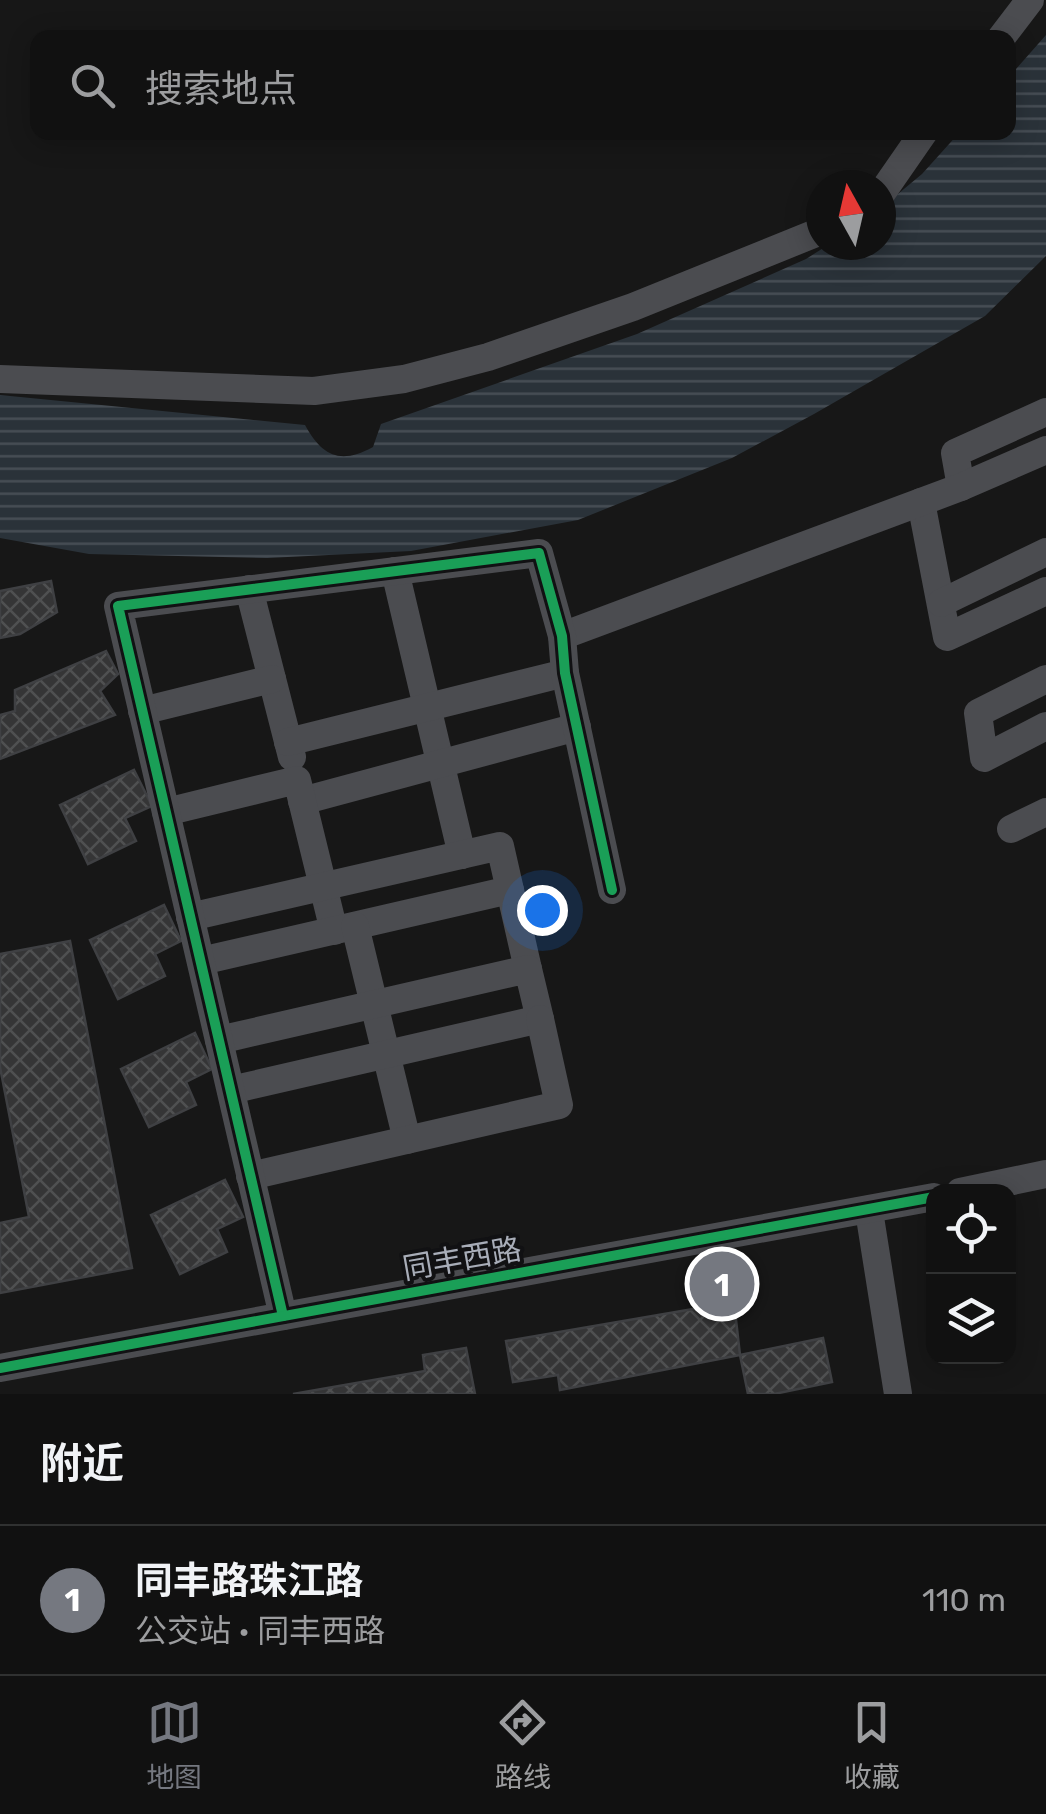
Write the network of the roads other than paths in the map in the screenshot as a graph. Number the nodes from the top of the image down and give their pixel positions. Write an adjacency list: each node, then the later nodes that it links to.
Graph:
1 (1030, 0): 2 (street)
2 (1007, 30)
3 (918, 140): 4 (street)
4 (896, 172)
5 (806, 236): 6 (street)
6 (0, 378)
7 (1046, 412): 9 (street)
8 (1046, 450): 9 (street)
9 (961, 487): 10 (street)
10 (922, 502): 15 (street); 16 (street)
11 (1046, 552): 15 (street)
12 (396, 571): 13 (street); 16 (street); 20 (street)
13 (249, 589): 18 (street); 21 (street)
14 (1046, 590): 15 (street)
15 (941, 603)
16 (562, 636): 17 (street)
17 (565, 672): 20 (street); 23 (street)
18 (272, 679): 21 (street); 24 (street)
19 (1046, 679): 22 (street)
20 (428, 707): 24 (street); 25 (street)
21 (142, 711): 27 (street)
22 (1046, 726)
23 (577, 727): 25 (street); 33 (street)
24 (288, 742): 26 (street)
25 (440, 764): 26 (street); 30 (street)
26 (300, 791): 27 (street); 31 (street)
27 (166, 812): 34 (street)
28 (1046, 812): 29 (street)
29 (1011, 830)
30 (462, 855): 31 (street); 32 (street)
31 (323, 887): 34 (street); 35 (street)
32 (510, 890): 35 (street); 37 (street)
33 (612, 890)
34 (190, 917): 36 (street)
35 (344, 928): 36 (street); 38 (street)
36 (201, 961): 40 (street)
37 (528, 969): 38 (street); 39 (street)
38 (374, 1004): 40 (street); 41 (street)
39 (540, 1019): 41 (street); 43 (street)
40 (219, 1040): 42 (street)
41 (386, 1054): 42 (street); 43 (street)
42 (230, 1090): 45 (street)
43 (407, 1140): 45 (street)
44 (1046, 1174): 46 (street)
45 (250, 1176): 49 (street)
46 (998, 1184)
47 (926, 1199): 48 (street, 同丰西路)
48 (868, 1210): 49 (street, 同丰西路); 51 (street)
49 (283, 1316): 50 (street, 同丰西路)
50 (0, 1368)
51 (898, 1394)

